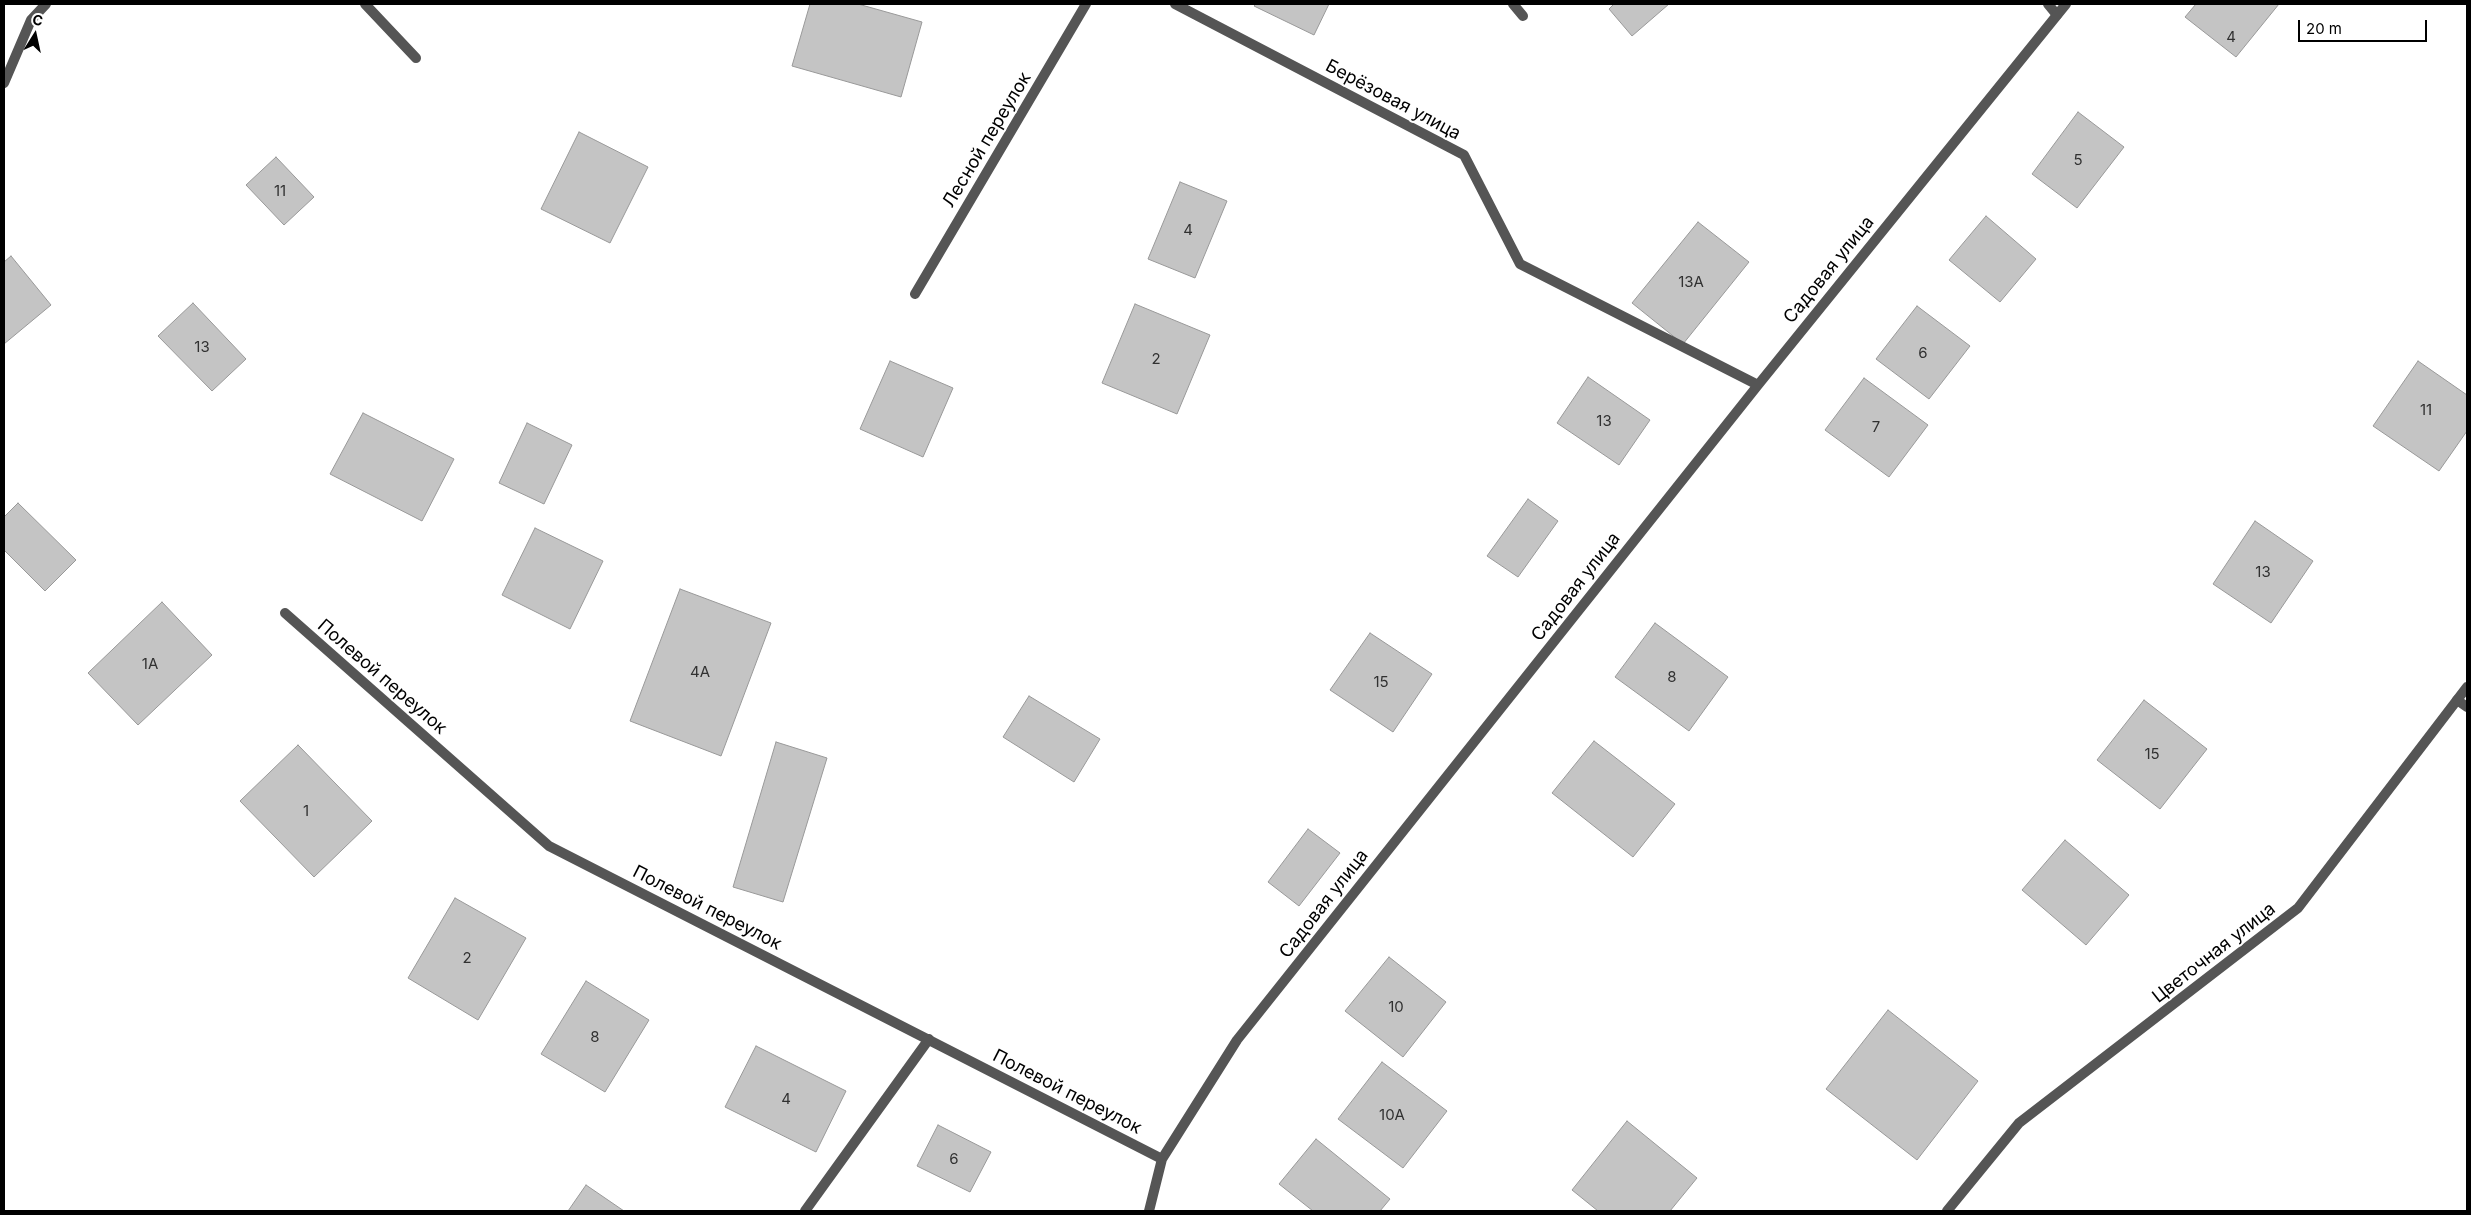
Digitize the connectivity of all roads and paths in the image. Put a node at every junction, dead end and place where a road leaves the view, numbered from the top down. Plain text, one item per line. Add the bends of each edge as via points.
1 (46, 4) edge
2 (365, 4) edge
3 (1086, 4) edge
4 (1175, 4) edge
5 (1513, 4) edge
6 (2048, 4) edge
7 (2066, 4) edge
8 (2057, 15) junction
9 (1523, 16) dead end
10 (416, 58) dead end
11 (4, 83) edge
12 (915, 294) dead end
13 (1758, 385) junction
14 (285, 613) dead end
15 (2467, 688) edge
16 (2457, 700) junction
17 (2467, 707) edge
18 (929, 1040) junction
19 (1162, 1159) junction
20 (805, 1211) edge
21 (1149, 1211) edge
22 (1947, 1211) edge

1 - 11 street via 31,20
2 - 10 street
3 - 12 street, Лесной переулок
4 - 13 street, Берёзовая улица via 1464,155 1520,264
5 - 9 street
6 - 8 street
7 - 8 street, Садовая улица
8 - 13 street, Садовая улица
13 - 19 street, Садовая улица via 1237,1040
14 - 18 street, Полевой переулок via 549,846
15 - 16 street, Цветочная улица
16 - 17 street
16 - 22 street, Цветочная улица via 2298,908 2019,1123
18 - 19 street, Полевой переулок
18 - 20 street
19 - 21 street, Садовая улица

